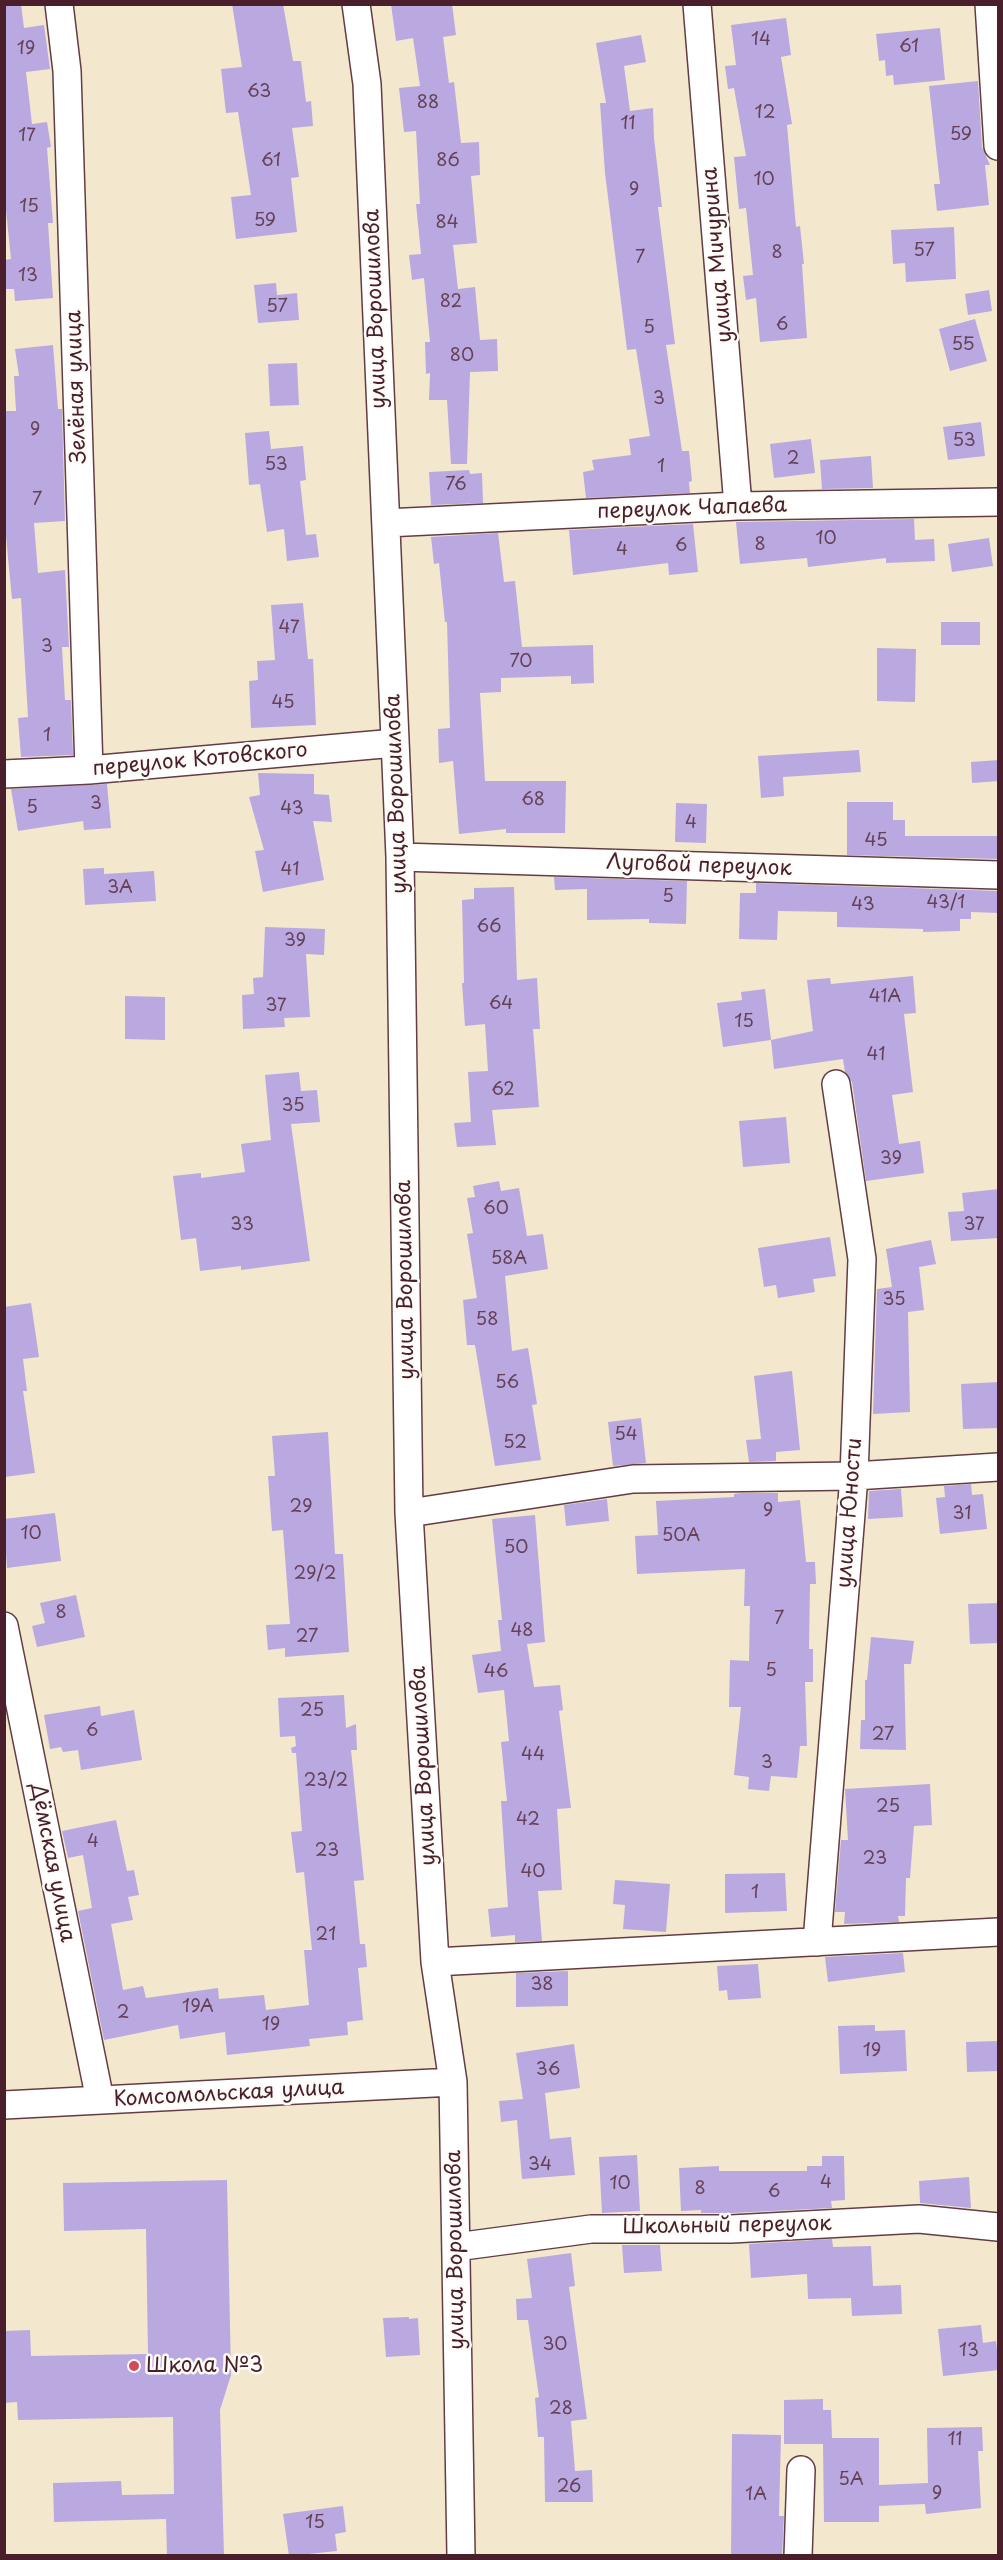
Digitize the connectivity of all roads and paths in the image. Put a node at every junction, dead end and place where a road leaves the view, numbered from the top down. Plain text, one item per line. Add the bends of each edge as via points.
1 (59, 4) edge
2 (356, 4) edge
3 (697, 4) edge
4 (989, 4) edge
5 (999, 146) edge
6 (999, 502) edge
7 (738, 506) junction
8 (386, 523) junction
9 (395, 743) junction
10 (90, 770) junction
11 (4, 774) edge
12 (400, 857) junction
13 (999, 875) edge
14 (836, 1084) dead end
15 (999, 1467) edge
16 (854, 1476) junction
17 (409, 1513) junction
18 (4, 1626) edge
19 (999, 1932) edge
20 (817, 1942) junction
21 (435, 1962) junction
22 (453, 2082) junction
23 (100, 2100) junction
24 (4, 2105) edge
25 (999, 2227) edge
26 (456, 2247) junction
27 (801, 2470) dead end
28 (460, 2556) edge
29 (798, 2556) edge

1 - 10 street, Зелёная улица via 67,71
2 - 8 street, улица Ворошилова via 367,84
3 - 7 street, улица Мичурина
4 - 5 street
6 - 7 street, переулок Чапаева
7 - 8 street, переулок Чапаева
8 - 9 street, улица Ворошилова
9 - 10 street, переулок Котовского
9 - 12 street, улица Ворошилова
10 - 11 street, переулок Котовского
12 - 13 street, Луговой переулок
12 - 17 street, улица Ворошилова
14 - 16 street, улица Юности via 862,1259
15 - 16 street
16 - 17 street via 633,1479
16 - 20 street, улица Юности
17 - 21 street, улица Ворошилова
18 - 23 street, Дёмская улица
19 - 20 street
20 - 21 street
21 - 22 street, улица Ворошилова
22 - 23 street, Комсомольская улица
22 - 26 street, улица Ворошилова
23 - 24 street, Комсомольская улица
25 - 26 street, Школьный переулок via 919,2219 731,2229 591,2229
26 - 28 street, улица Ворошилова
27 - 29 street

